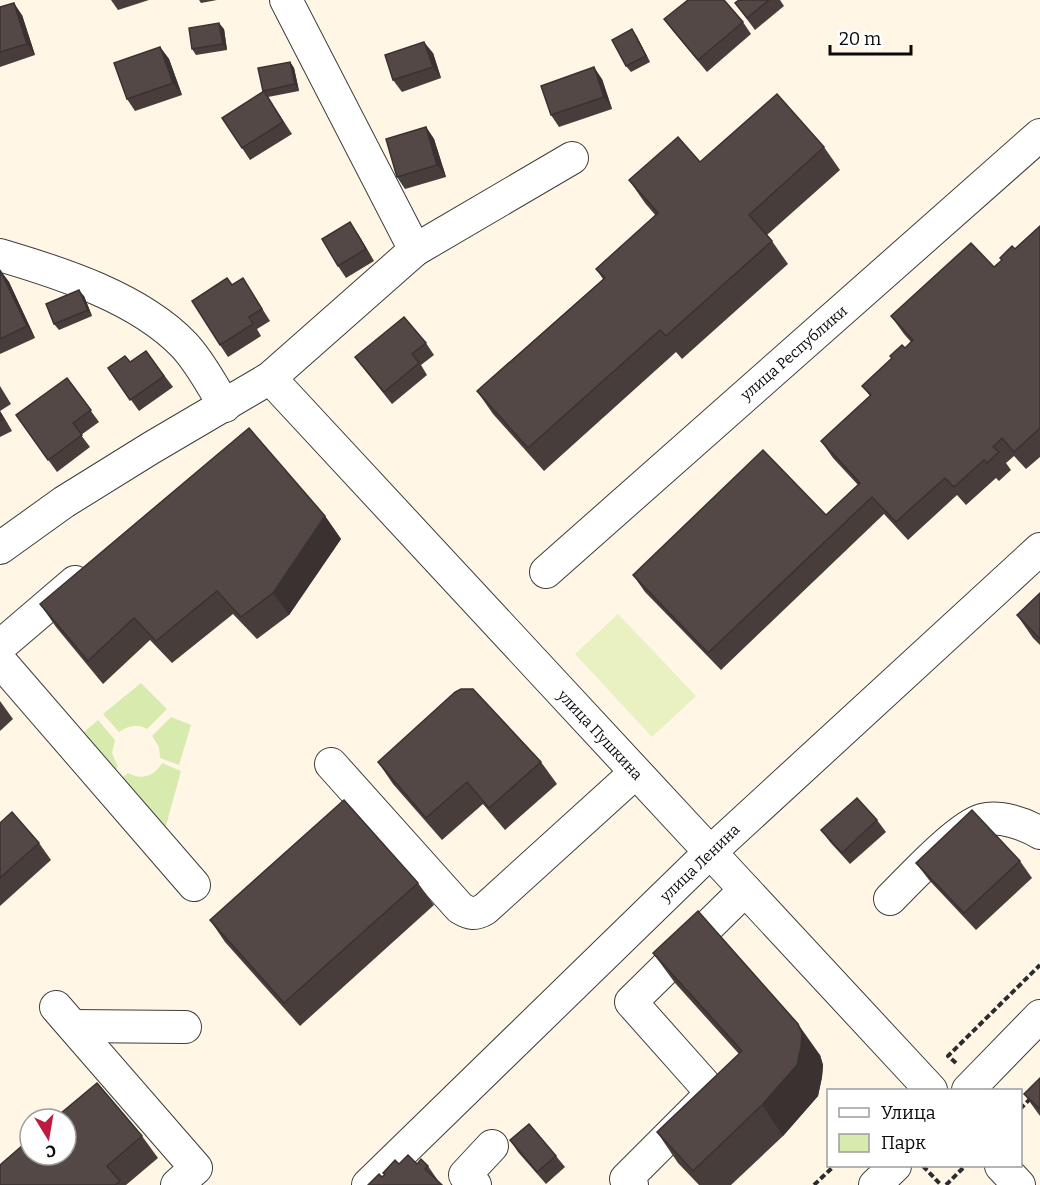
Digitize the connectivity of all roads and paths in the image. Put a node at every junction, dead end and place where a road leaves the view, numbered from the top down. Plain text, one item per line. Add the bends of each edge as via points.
1 (286, 0) edge
2 (1040, 135) edge
3 (572, 158) dead end
4 (415, 250) junction
5 (0, 255) edge
6 (270, 378) junction
7 (225, 406) junction
8 (0, 548) edge
9 (1040, 549) edge
10 (96, 563) edge
11 (546, 572) dead end
12 (0, 646) edge
13 (0, 661) edge
14 (331, 764) dead end
15 (636, 773) junction
16 (1040, 833) edge
17 (710, 853) junction
18 (194, 885) dead end
19 (745, 890) junction
20 (890, 898) dead end
21 (1040, 1016) edge
22 (185, 1027) dead end
23 (930, 1089) edge
24 (969, 1089) edge
25 (1034, 1095) edge
26 (1022, 1107) edge
27 (492, 1146) dead end
28 (833, 1167) edge
29 (894, 1167) edge
30 (923, 1167) edge
31 (964, 1167) edge
32 (1002, 1167) edge
33 (177, 1185) edge
34 (368, 1185) edge
35 (475, 1185) edge
36 (632, 1185) edge
37 (814, 1185) edge
38 (875, 1185) edge
39 (942, 1185) edge
40 (946, 1185) edge
41 (1019, 1185) edge

1 - 4 street
2 - 11 street, улица Республики
3 - 4 street
4 - 6 street
5 - 7 street via 101,290 136,309 183,345
6 - 7 street
6 - 15 street, улица Пушкина
7 - 8 street via 64,502
9 - 17 street, улица Ленина
10 - 12 street
13 - 18 street
14 - 15 street via 460,908 477,914
15 - 17 street, улица Пушкина
16 - 20 street via 999,819 981,820 957,834
17 - 19 street, улица Пушкина
17 - 34 street, улица Ленина
19 - 23 street, улица Пушкина
19 - 36 street via 632,1002 712,1093 626,1179
21 - 24 street
22 - 33 street via 65,1016 196,1168
25 - 26 path
27 - 35 street via 465,1174
28 - 37 path
29 - 38 street
30 - 39 path
31 - 40 path
32 - 41 street

